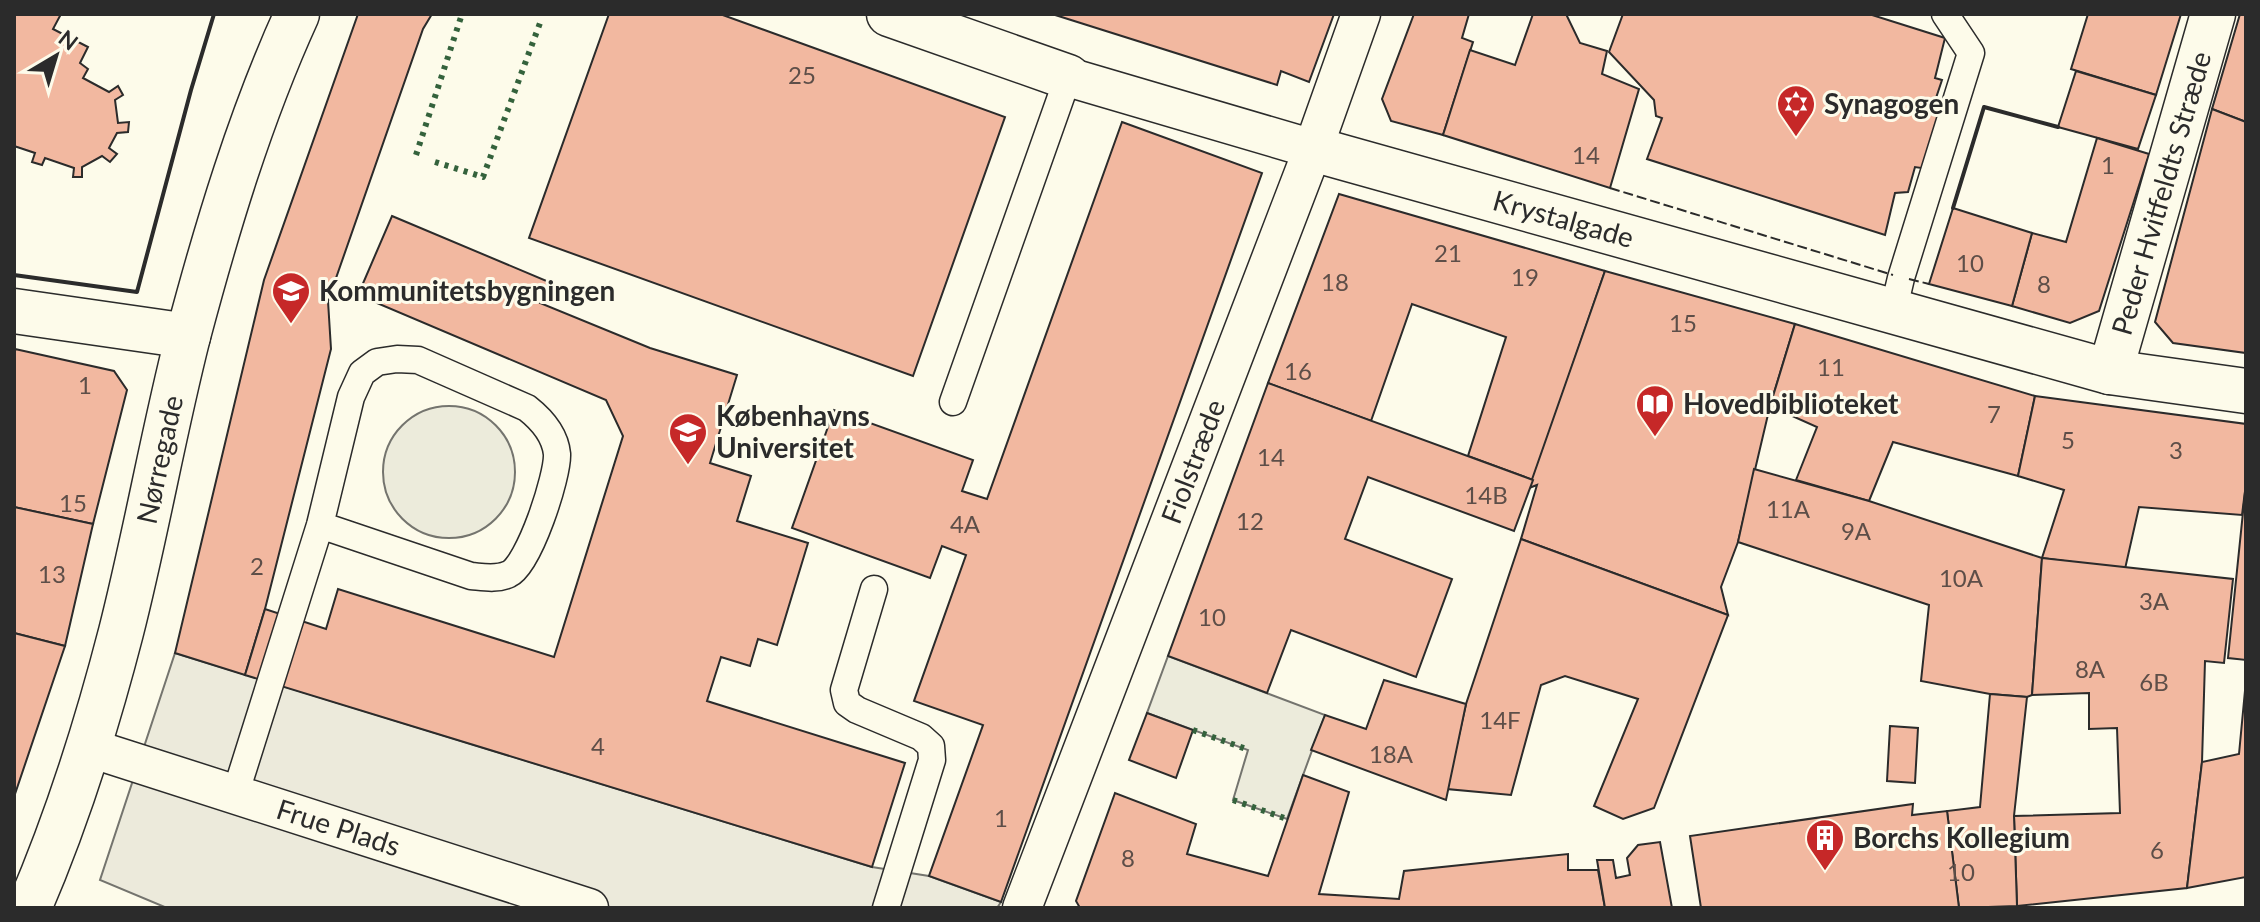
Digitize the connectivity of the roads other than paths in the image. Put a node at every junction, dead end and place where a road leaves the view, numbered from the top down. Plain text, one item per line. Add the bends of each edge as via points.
1 (297, 14) edge
2 (889, 14) edge
3 (1361, 14) edge
4 (1945, 14) edge
5 (2213, 14) edge
6 (1068, 77) junction
7 (1313, 149) junction
8 (14, 311) edge
9 (1893, 312) junction
10 (188, 336) junction
11 (2110, 372) junction
12 (2246, 391) edge
13 (953, 402) dead end
14 (320, 525) junction
15 (874, 589) dead end
16 (87, 747) junction
17 (235, 795) junction
18 (25, 905) edge
19 (589, 908) edge
20 (886, 908) edge
21 (1022, 908) edge

1 - 10 street, Nørregade via 255,120
2 - 6 street, Krystalgade
3 - 7 street, Fiolstræde
4 - 9 lane via 1971,53
5 - 11 street, Peder Hvitfeldts Stræde
6 - 7 street, Krystalgade
6 - 13 lane
7 - 9 street, Krystalgade
7 - 21 street, Fiolstræde
8 - 10 street
9 - 11 street, Krystalgade
10 - 16 street, Nørregade via 121,632
11 - 12 street, Krystalgade
14 - 14 lane via 351,397 362,373 377,362 418,360 527,408 541,419 557,452 529,550 508,574 471,576
14 - 17 lane
15 - 20 lane via 844,690 847,703 921,737 931,746 932,760
16 - 17 street, Frue Plads
16 - 18 street, Nørregade
17 - 19 street, Frue Plads

